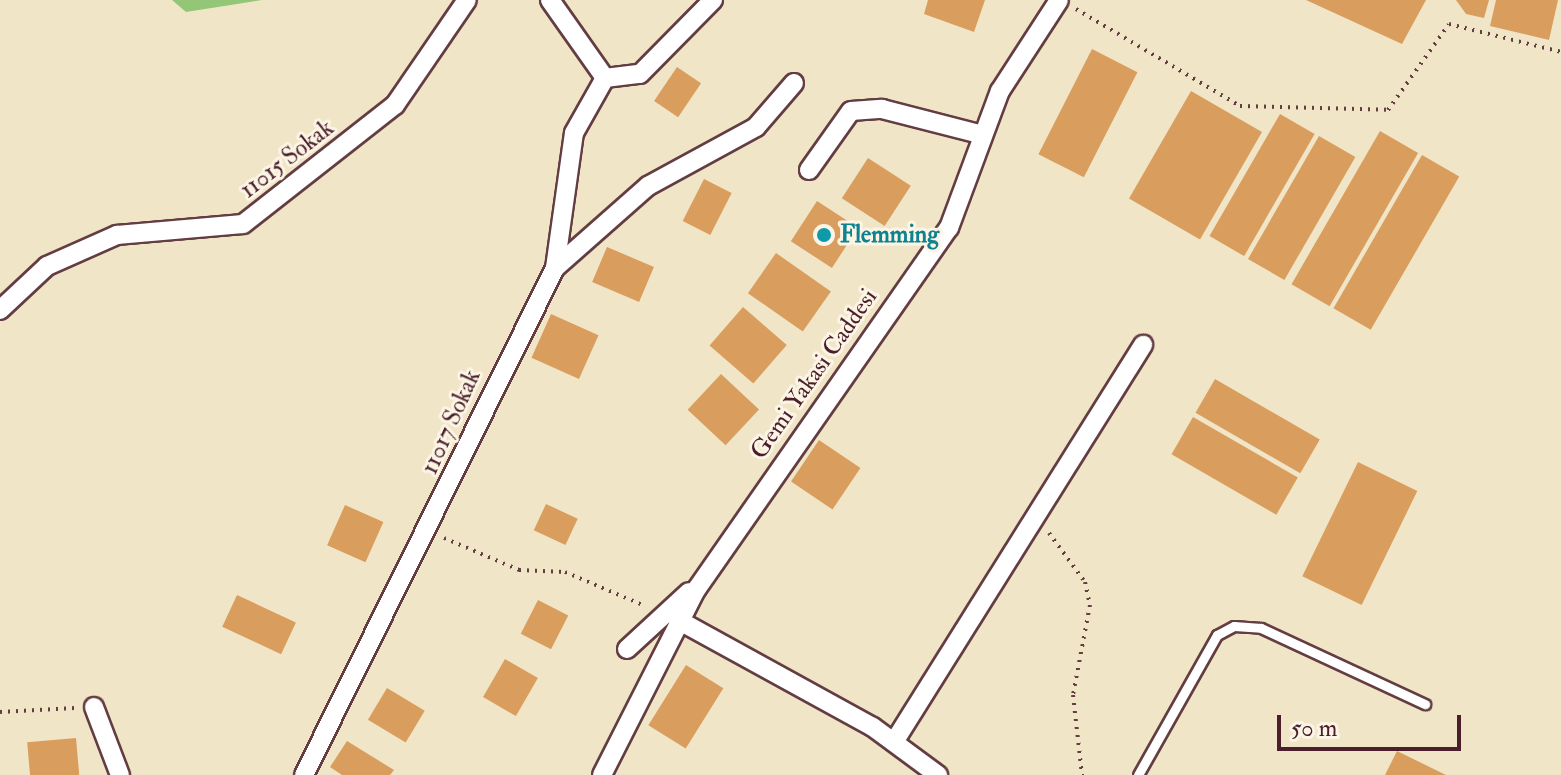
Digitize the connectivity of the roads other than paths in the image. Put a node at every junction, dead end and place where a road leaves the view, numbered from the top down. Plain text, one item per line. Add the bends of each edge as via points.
1 (467, 0) edge
2 (550, 0) edge
3 (713, 0) edge
4 (1060, 0) edge
5 (605, 78) junction
6 (794, 83) dead end
7 (983, 135) junction
8 (809, 170) dead end
9 (555, 268) junction
10 (0, 310) edge
11 (1143, 345) dead end
12 (671, 617) junction
13 (627, 649) dead end
14 (1425, 704) dead end
15 (94, 707) road end
16 (894, 742) junction
17 (120, 775) edge
18 (304, 775) edge
19 (602, 775) edge
20 (938, 775) edge
21 (1138, 775) edge

1 - 10 street, 11015 Sokak via 395,105 243,224 117,235 47,266
2 - 5 street
3 - 5 street via 640,74
4 - 7 street, Gemi Yakasi Caddesi via 1000,91
5 - 9 street, 11017 Sokak via 574,133
6 - 9 street via 756,127 648,186
7 - 8 street via 882,109 851,111
7 - 12 street, Gemi Yakasi Caddesi via 949,228 696,590
9 - 18 street, 11017 Sokak via 480,408 430,533
11 - 16 street
12 - 13 street
12 - 16 street
12 - 19 street, Gemi Yakasi Caddesi
14 - 21 lane via 1261,628 1234,626 1217,635
15 - 17 street
16 - 20 street

